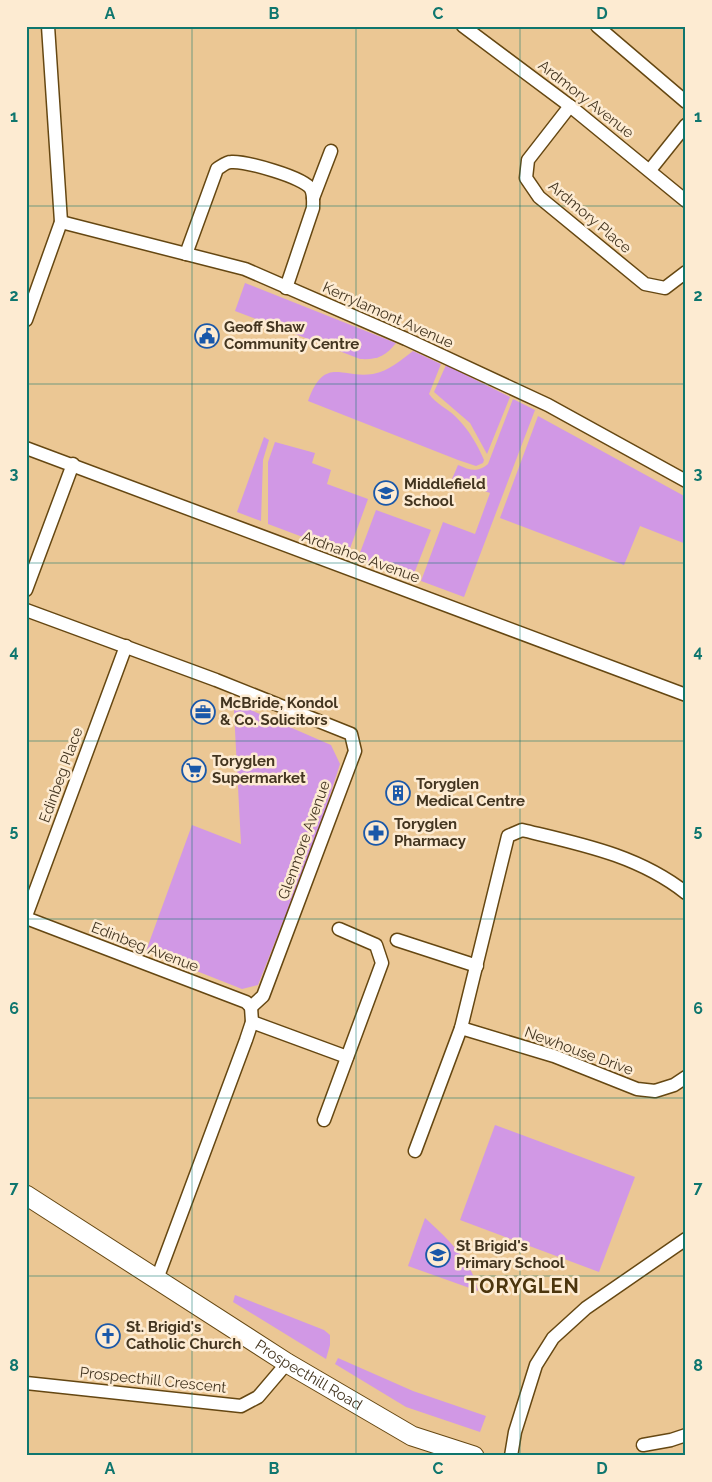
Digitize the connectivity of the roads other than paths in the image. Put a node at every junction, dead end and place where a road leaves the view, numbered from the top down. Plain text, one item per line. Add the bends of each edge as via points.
1 (48, 26) edge
2 (462, 26) edge
3 (597, 26) edge
4 (686, 102) edge
5 (570, 106) junction
6 (686, 125) edge
7 (331, 151) dead end
8 (650, 170) junction
9 (313, 198) junction
10 (686, 201) edge
11 (61, 222) junction
12 (186, 254) junction
13 (686, 272) edge
14 (286, 288) junction
15 (26, 320) edge
16 (26, 448) edge
17 (74, 464) junction
18 (686, 481) edge
19 (26, 590) edge
20 (26, 610) edge
21 (126, 646) junction
22 (686, 695) edge
23 (686, 893) edge
24 (26, 917) edge
25 (339, 929) dead end
26 (397, 940) dead end
27 (477, 966) junction
28 (251, 1007) junction
29 (252, 1022) junction
30 (461, 1028) junction
31 (346, 1057) junction
32 (686, 1077) edge
33 (324, 1120) dead end
34 (415, 1151) dead end
35 (26, 1195) edge
36 (686, 1239) edge
37 (157, 1279) junction
38 (287, 1363) junction
39 (26, 1383) edge
40 (686, 1435) edge
41 (643, 1445) dead end
42 (474, 1456) edge
43 (511, 1456) edge

1 - 11 street
2 - 5 street, Ardmory Avenue
3 - 4 street
5 - 8 street, Ardmory Avenue
5 - 13 street, Ardmory Place via 528,160 526,178 539,197 644,284 665,288
6 - 8 street
7 - 9 street
8 - 10 street, Ardmory Avenue
9 - 12 street via 310,188 302,181 244,162 228,162 214,175
9 - 14 street via 313,208
11 - 12 street, Kerrylamont Avenue
11 - 15 street
12 - 14 street, Kerrylamont Avenue via 245,269
14 - 18 street, Kerrylamont Avenue via 548,405
16 - 17 street, Ardnahoe Avenue
17 - 19 street
17 - 22 street, Ardnahoe Avenue
20 - 21 street, Glenmore Avenue
21 - 24 street, Edinbeg Place
21 - 28 street, Glenmore Avenue via 351,734 354,752 351,761 263,996
23 - 27 street via 666,876 622,856 522,830 508,836
24 - 28 street, Edinbeg Avenue via 246,1002
25 - 31 street via 376,945 382,963
26 - 27 street
27 - 30 street
28 - 29 street
29 - 31 street
29 - 37 street
30 - 32 street, Newhouse Drive via 554,1056 637,1089 656,1091
30 - 34 street
31 - 33 street
35 - 37 main road, Prospecthill Road
36 - 43 street via 586,1308 553,1338 536,1365 515,1432
37 - 38 main road, Prospecthill Road
38 - 39 street, Prospecthill Crescent via 258,1397 240,1406
38 - 42 main road, Prospecthill Road via 412,1436
40 - 41 street

